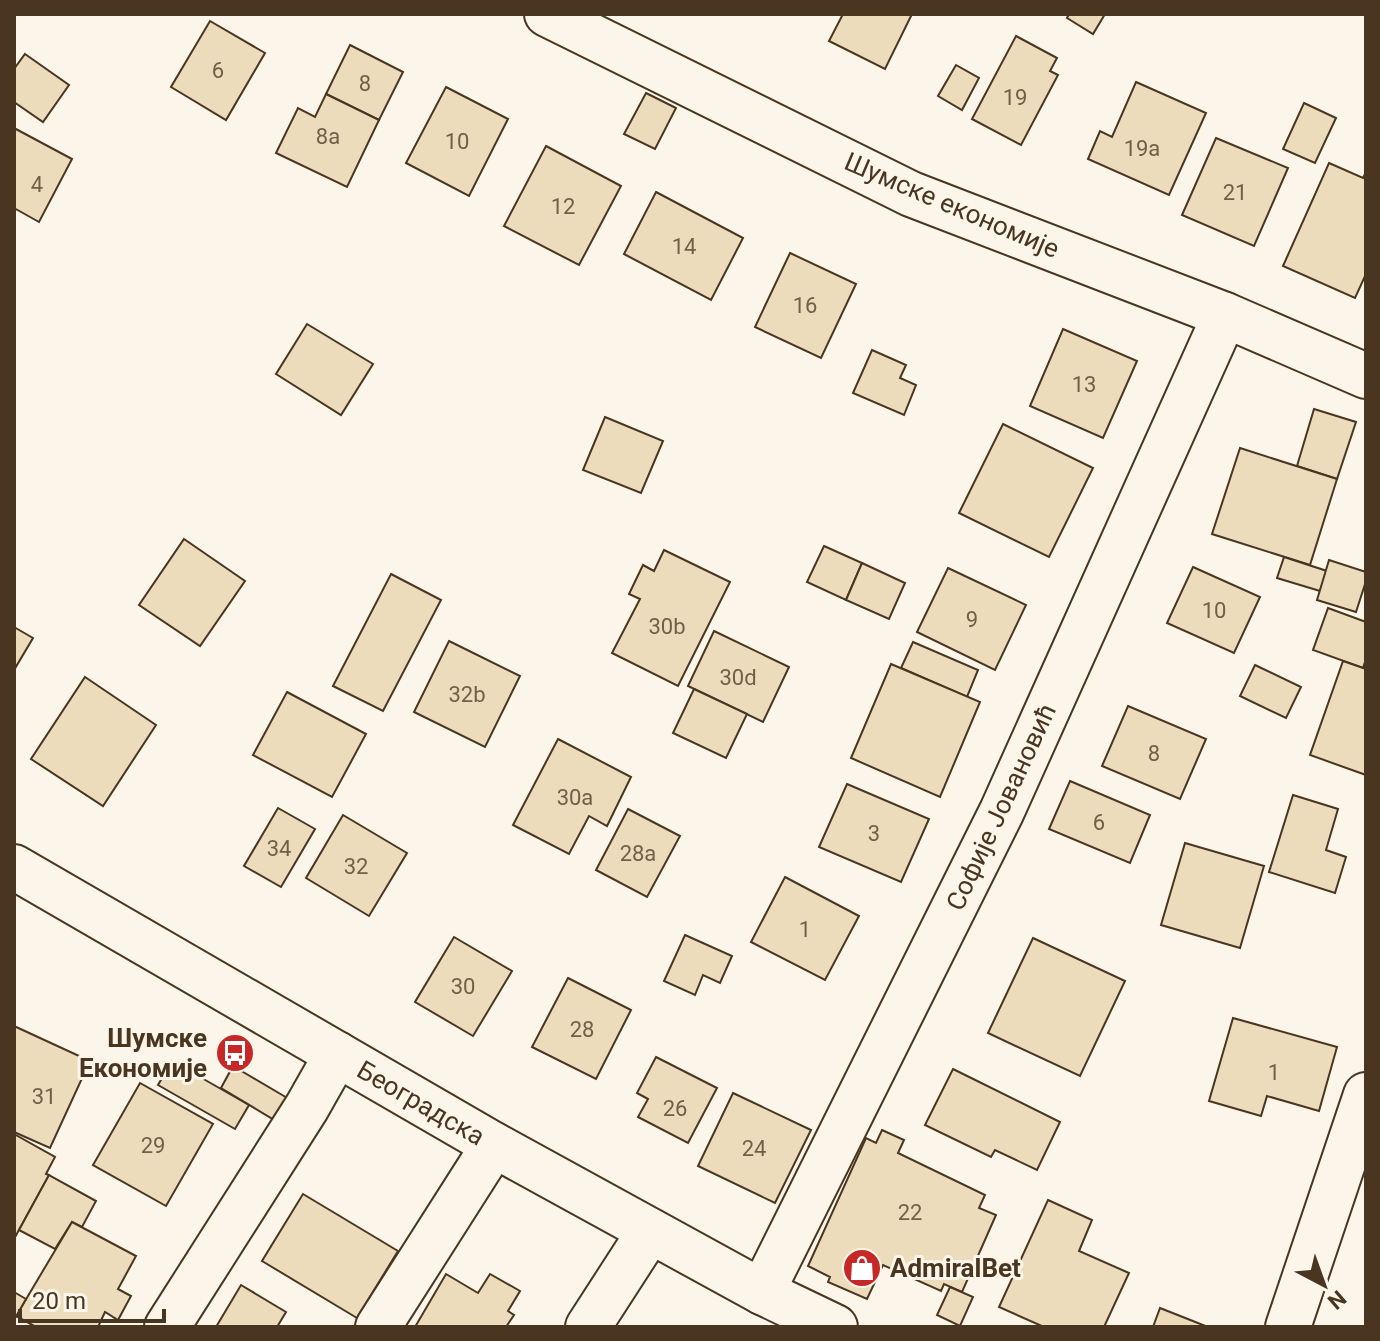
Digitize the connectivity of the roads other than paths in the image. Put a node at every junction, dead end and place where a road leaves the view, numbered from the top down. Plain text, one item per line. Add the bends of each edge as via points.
1 (547, 14) edge
2 (1225, 315) junction
3 (1366, 376) edge
4 (14, 867) edge
5 (337, 1054) junction
6 (1366, 1095) edge
7 (494, 1145) junction
8 (650, 1231) junction
9 (762, 1292) junction
10 (167, 1327) edge
11 (378, 1327) edge
12 (588, 1327) edge
13 (835, 1327) edge
14 (1288, 1327) edge

1 - 2 street, Шумске економије via 911,194
2 - 3 street, Шумске економије
2 - 9 street, Софије Јовановић via 1002,811
4 - 5 street, Београдска
5 - 7 street, Београдска
5 - 10 street
6 - 14 street
7 - 8 street, Београдска
7 - 11 street
8 - 9 street, Београдска
8 - 12 street
9 - 13 street, Београдска

